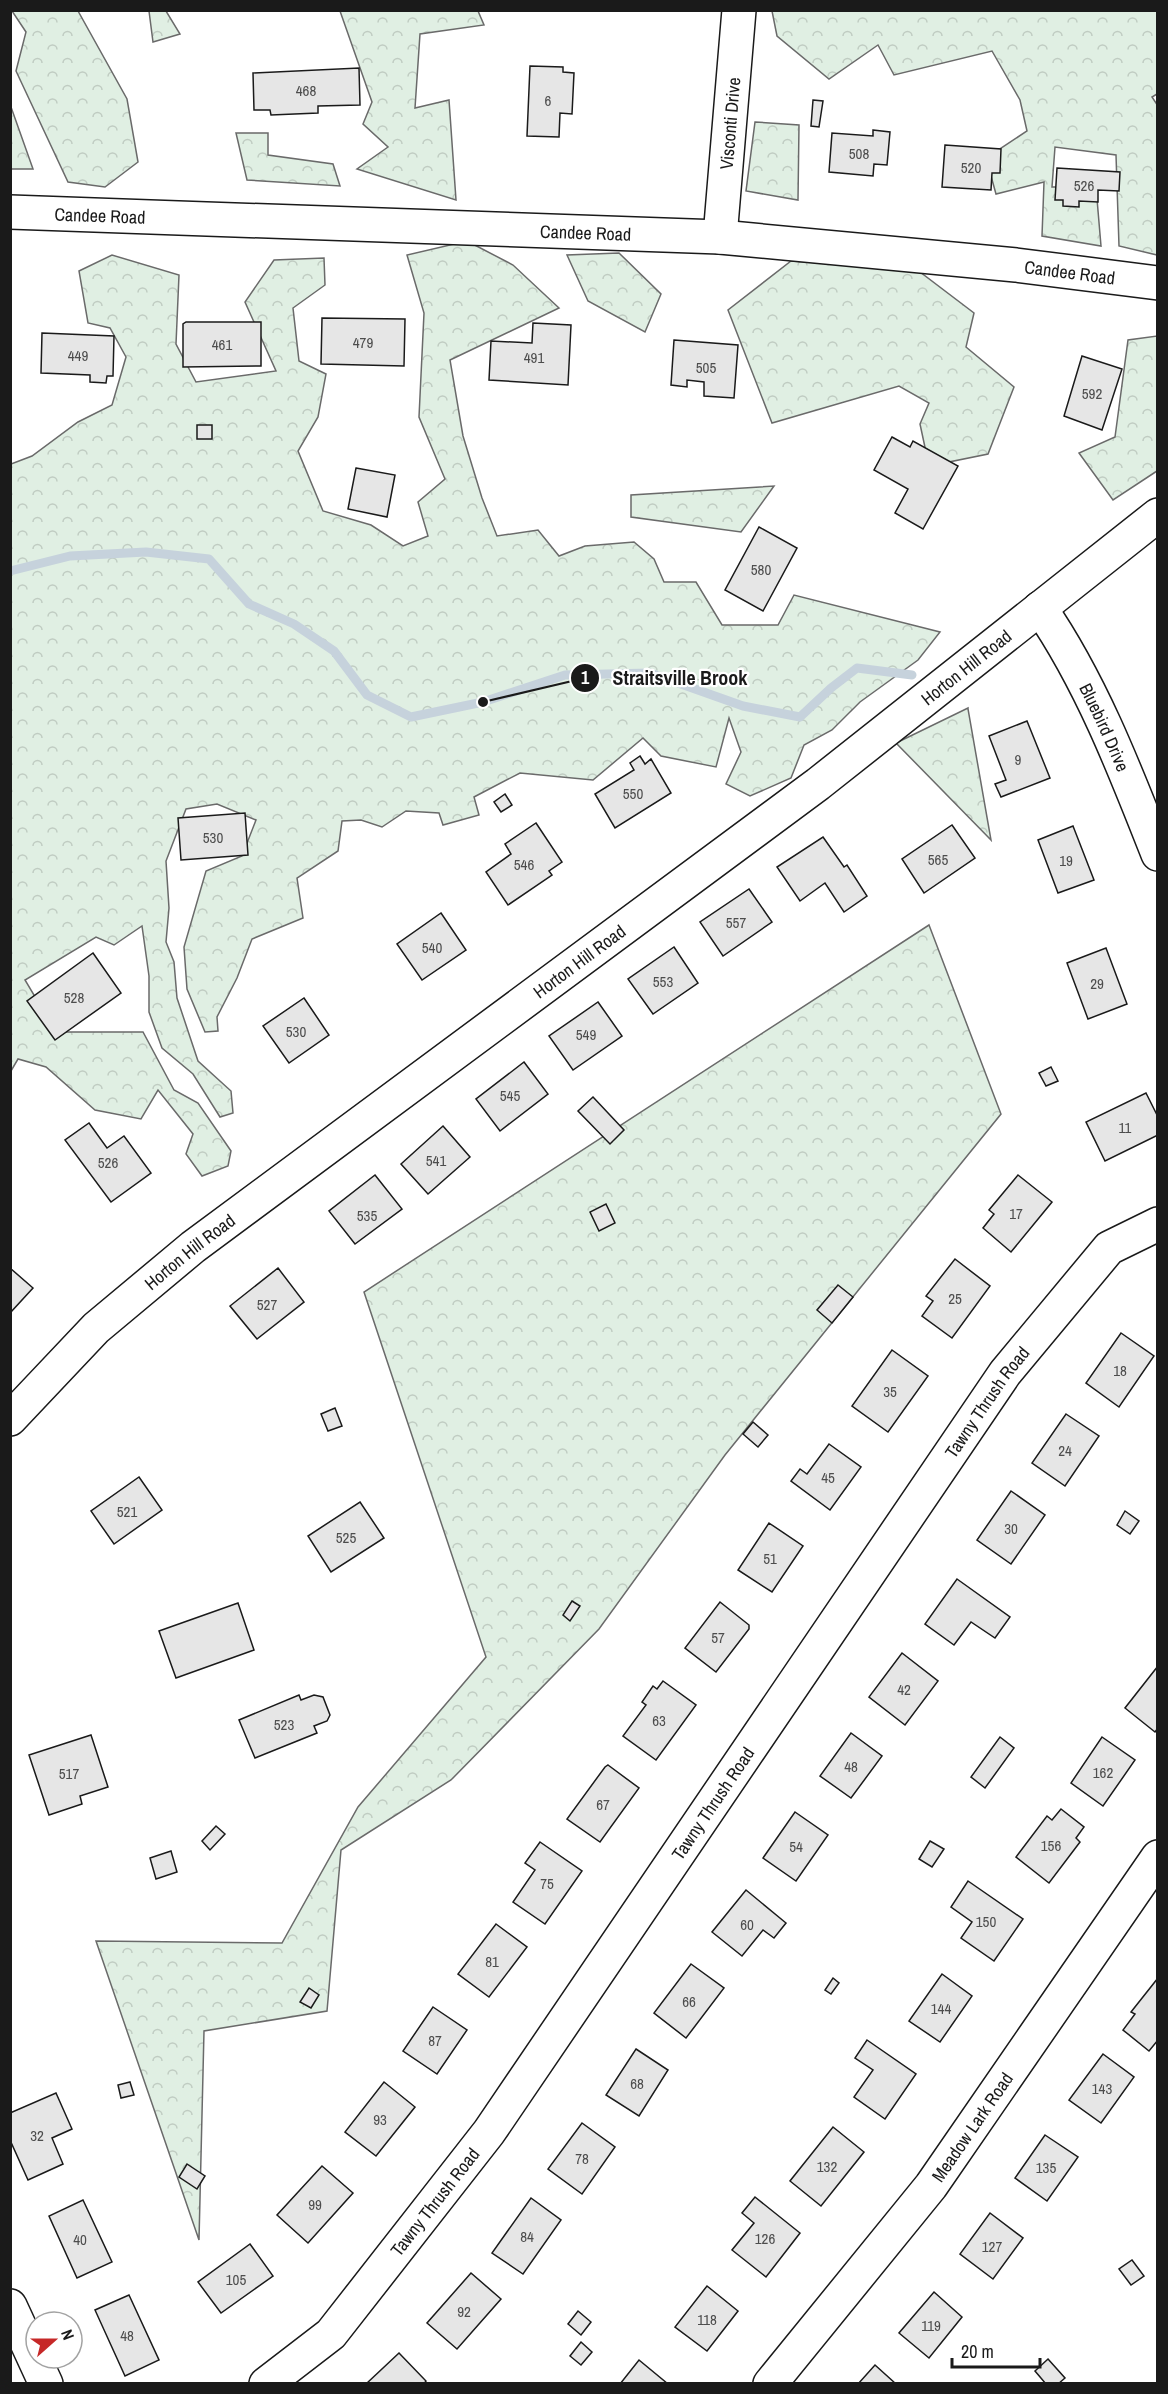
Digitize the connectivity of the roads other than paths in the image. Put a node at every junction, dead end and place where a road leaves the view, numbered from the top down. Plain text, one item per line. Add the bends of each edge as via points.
1 (739, 10) edge
2 (10, 212) edge
3 (720, 237) junction
4 (1158, 283) edge
5 (1158, 515) edge
6 (1040, 608) junction
7 (1158, 854) edge
8 (1158, 1224) edge
9 (10, 1419) edge
10 (1158, 1857) edge
11 (10, 2306) edge
12 (46, 2384) edge
13 (266, 2384) edge
14 (770, 2384) edge

1 - 3 street, Visconti Drive
2 - 3 street, Candee Road
3 - 4 street, Candee Road via 1016,265
5 - 6 street, Horton Hill Road
6 - 7 street, Bluebird Drive via 1081,676
6 - 9 street, Horton Hill Road via 818,784 185,1253 96,1328
8 - 13 street, Tawny Thrush Road via 1109,1248 1005,1373 489,2132 331,2334
10 - 14 street, Meadow Lark Road via 931,2186
11 - 12 street

